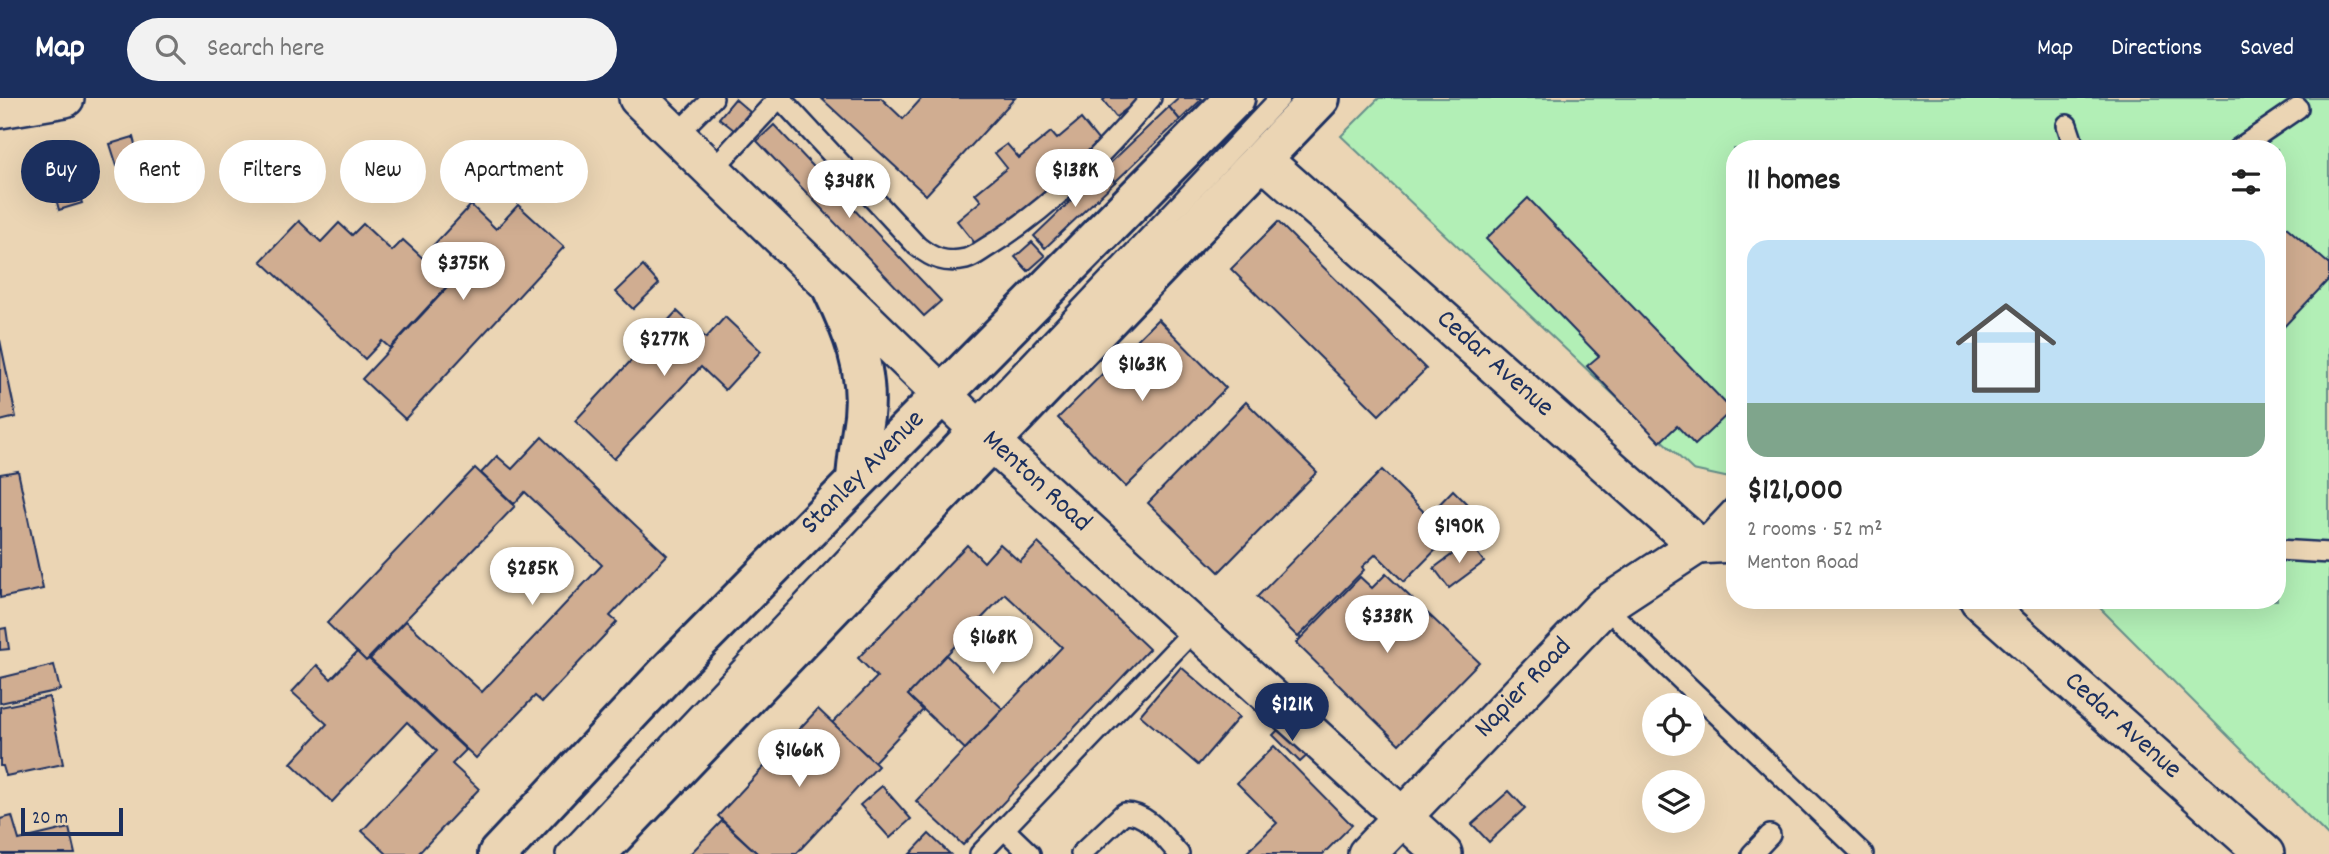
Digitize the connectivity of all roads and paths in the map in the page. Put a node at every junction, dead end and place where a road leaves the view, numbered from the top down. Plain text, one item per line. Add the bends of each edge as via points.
1 (65, 98) edge
2 (638, 98) edge
3 (713, 98) edge
4 (779, 98) edge
5 (1151, 98) edge
6 (1236, 98) edge
7 (1280, 98) edge
8 (1320, 98) edge
9 (0, 108) edge
10 (2298, 108) dead end
11 (2067, 125) dead end
12 (676, 135) junction
13 (2073, 140) edge
14 (2251, 140) edge
15 (1262, 159) junction
16 (712, 170) junction
17 (833, 290) junction
18 (941, 395) junction
19 (980, 432) junction
20 (856, 481) junction
21 (1726, 515) edge
22 (1726, 543) edge
23 (1697, 545) junction
24 (2286, 551) edge
25 (2329, 553) edge
26 (1604, 606) junction
27 (1989, 609) edge
28 (1196, 628) junction
29 (1404, 817) junction
30 (1004, 829) junction
31 (1770, 835) dead end
32 (498, 854) edge
33 (566, 854) edge
34 (596, 854) edge
35 (980, 854) edge
36 (1030, 854) edge
37 (1081, 854) edge
38 (1179, 854) edge
39 (1367, 854) edge
40 (1443, 854) edge
41 (1752, 854) edge
42 (1863, 854) edge
43 (2265, 854) edge

1 - 9 street
2 - 12 street, Menton Road
3 - 12 lane
4 - 5 lane via 916,246 933,258 949,261 968,258 1014,230 1109,147
4 - 16 lane
6 - 18 main road, Stanley Avenue
7 - 19 lane
8 - 15 main road
10 - 14 lane
11 - 13 lane
12 - 16 street, Menton Road
15 - 19 main road
15 - 23 street, Cedar Avenue
16 - 17 street, Menton Road
17 - 18 street, Menton Road
17 - 20 main road via 852,329 863,370 864,413
18 - 19 street, Menton Road
18 - 20 main road, Stanley Avenue
19 - 28 street, Menton Road
19 - 33 lane
19 - 34 main road
20 - 32 main road, Stanley Avenue
21 - 23 lane
22 - 23 street
23 - 26 street, Napier Road
24 - 25 lane
26 - 29 street, Napier Road
26 - 42 lane
27 - 43 street, Cedar Avenue
28 - 29 street, Menton Road
28 - 30 lane
29 - 39 street, Napier Road
29 - 40 street, Menton Road
30 - 35 lane
30 - 36 lane
31 - 41 lane
37 - 38 lane via 1124,813 1144,817

